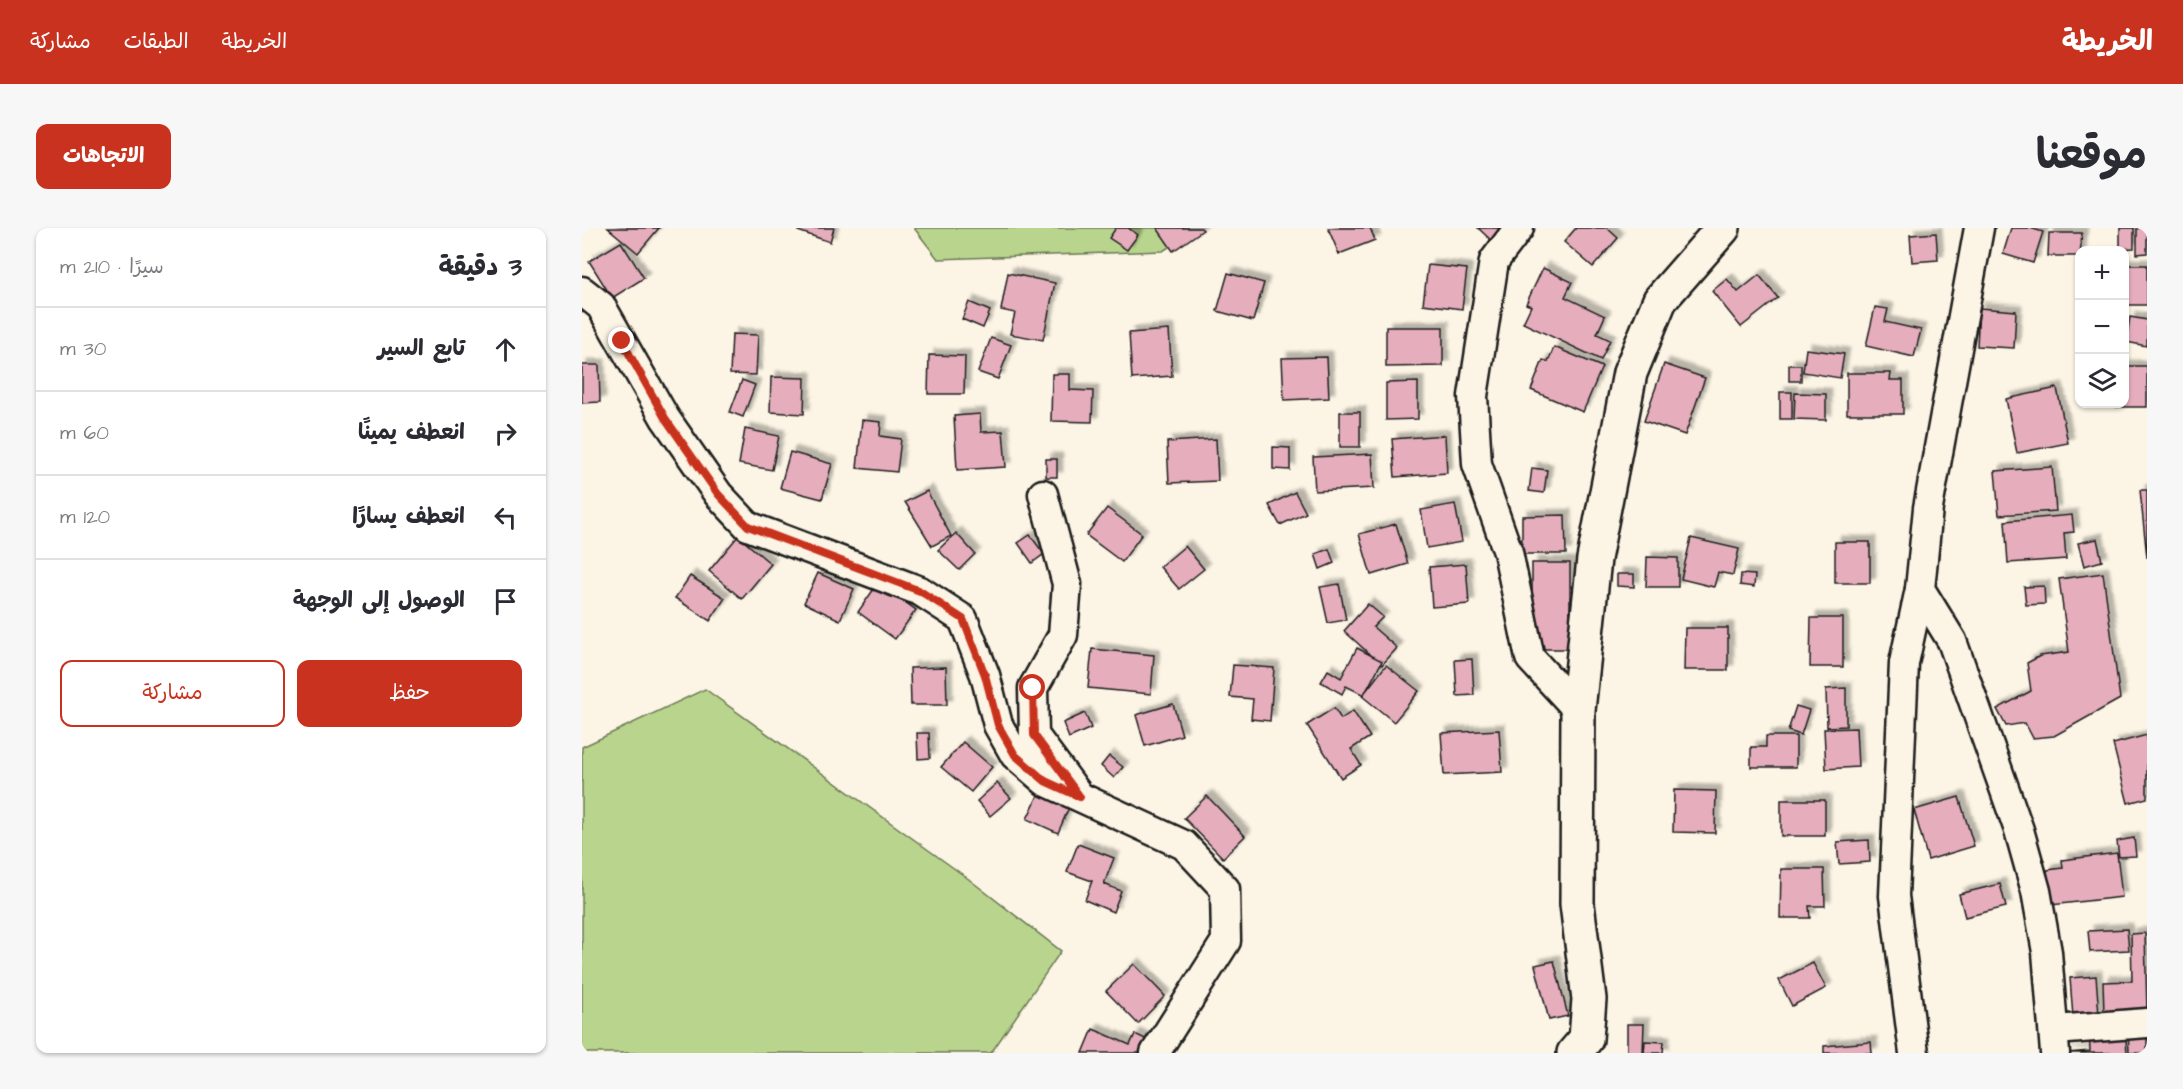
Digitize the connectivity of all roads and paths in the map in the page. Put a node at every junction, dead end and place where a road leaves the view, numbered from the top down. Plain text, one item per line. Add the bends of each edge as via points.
1 (1519, 228) edge
2 (1723, 228) edge
3 (1979, 228) edge
4 (582, 291) edge
5 (1043, 494) dead end
6 (1920, 589) junction
7 (1578, 710) junction
8 (1080, 797) junction
9 (2147, 1023) edge
10 (2055, 1042) edge
11 (1155, 1053) edge
12 (1574, 1053) edge
13 (1914, 1053) edge

1 - 7 street via 1494,261 1473,396 1477,464 1508,552 1530,658
2 - 7 main road via 1660,300 1630,373 1594,559
3 - 6 street via 1928,508
4 - 8 street via 601,306 665,418 718,494 748,526 920,591 963,619 985,675 998,725 1015,755 1045,781
5 - 8 street via 1067,584 1063,635 1033,688 1034,735
6 - 10 street via 1952,641 2019,830 2047,952
6 - 13 street via 1904,663 1894,896
7 - 12 main road via 1577,904 1589,999 1587,1039
8 - 11 street via 1184,845 1225,889 1226,941
9 - 10 street

